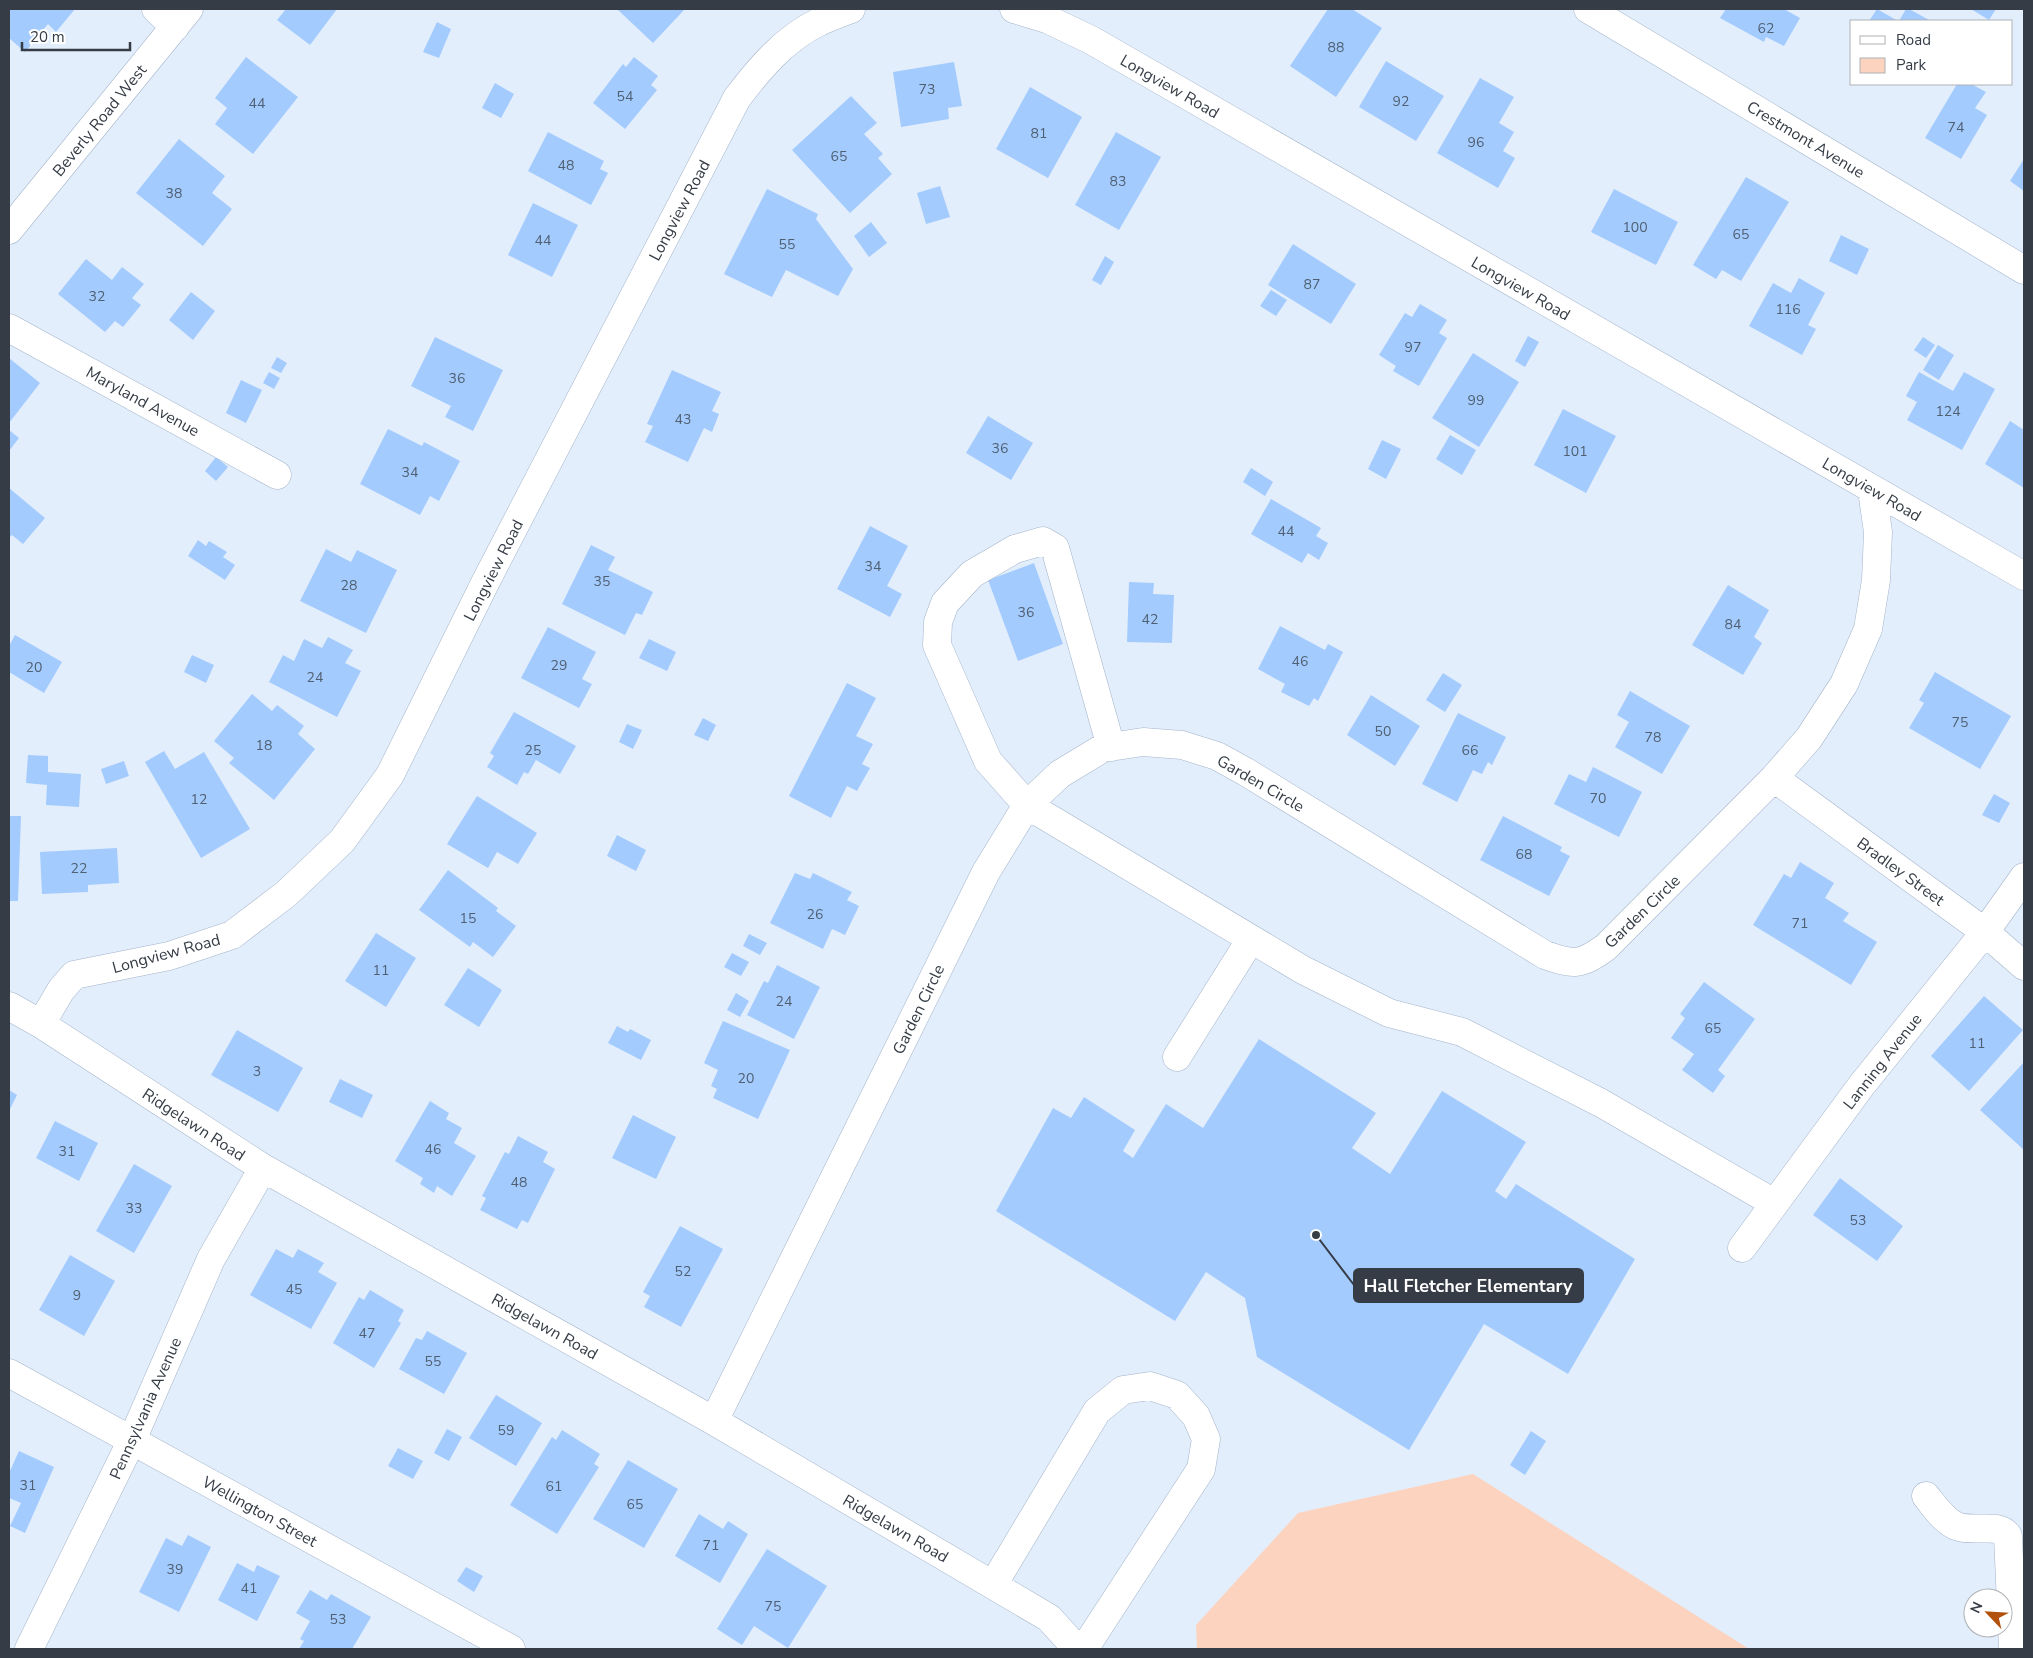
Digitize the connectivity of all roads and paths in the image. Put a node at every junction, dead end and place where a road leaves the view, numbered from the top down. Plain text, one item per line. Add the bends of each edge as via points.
1 (851, 9) edge
2 (1014, 9) edge
3 (1588, 9) edge
4 (173, 15) edge
5 (9, 230) edge
6 (2024, 270) edge
7 (9, 328) edge
8 (277, 474) dead end
9 (1872, 490) junction
10 (2024, 576) edge
11 (1111, 747) junction
12 (1774, 778) junction
13 (1027, 805) junction
14 (2024, 877) edge
15 (1985, 932) junction
16 (1251, 939) junction
17 (2024, 966) edge
18 (9, 1006) edge
19 (41, 1024) junction
20 (1177, 1057) dead end
21 (263, 1168) junction
22 (1774, 1203) junction
23 (1742, 1248) dead end
24 (9, 1373) edge
25 (714, 1421) junction
26 (132, 1440) junction
27 (1926, 1496) dead end
28 (993, 1585) junction
29 (29, 1649) edge
30 (511, 1649) edge
31 (1077, 1649) edge
32 (1084, 1649) edge
33 (2013, 1649) edge

1 - 19 street, Longview Road via 817,22 784,45 758,70 738,98 486,581 390,775 342,841 286,894 232,935 169,956 74,974
2 - 9 street, Longview Road via 1047,19 1091,40
3 - 6 street, Crestmont Avenue
4 - 5 street, Beverly Road West
7 - 8 street, Maryland Avenue
9 - 10 street, Longview Road
9 - 12 street, Garden Circle via 1877,542 1876,580 1868,629 1844,684 1809,738
11 - 12 street, Garden Circle via 1143,742 1172,744 1217,756 1545,955 1569,964 1589,960 1606,948
11 - 13 street, Garden Circle via 1103,748 1060,774
11 - 13 street via 1055,548 1043,541 1016,549 972,574 945,603 938,622 937,645 988,761
12 - 15 street, Bradley Street
13 - 16 street
13 - 25 street, Garden Circle via 986,872
14 - 15 street, Lanning Avenue
15 - 17 street, Bradley Street
15 - 22 street, Lanning Avenue via 1860,1086
16 - 20 street
16 - 22 street via 1303,970 1389,1012 1462,1032 1601,1103
18 - 19 street, Ridgelawn Road
19 - 21 street, Ridgelawn Road
21 - 25 street, Ridgelawn Road
21 - 26 street, Pennsylvania Avenue via 212,1258
22 - 23 street, Lanning Avenue
24 - 26 street, Wellington Street
25 - 28 street, Ridgelawn Road
26 - 29 street, Pennsylvania Avenue
26 - 30 street, Wellington Street
27 - 33 street via 1944,1519 1956,1526 1967,1530 2000,1529 2008,1536
28 - 31 street, Ridgelawn Road via 1049,1618
28 - 32 street via 1097,1411 1123,1390 1150,1386 1177,1395 1196,1416 1206,1439 1201,1469

